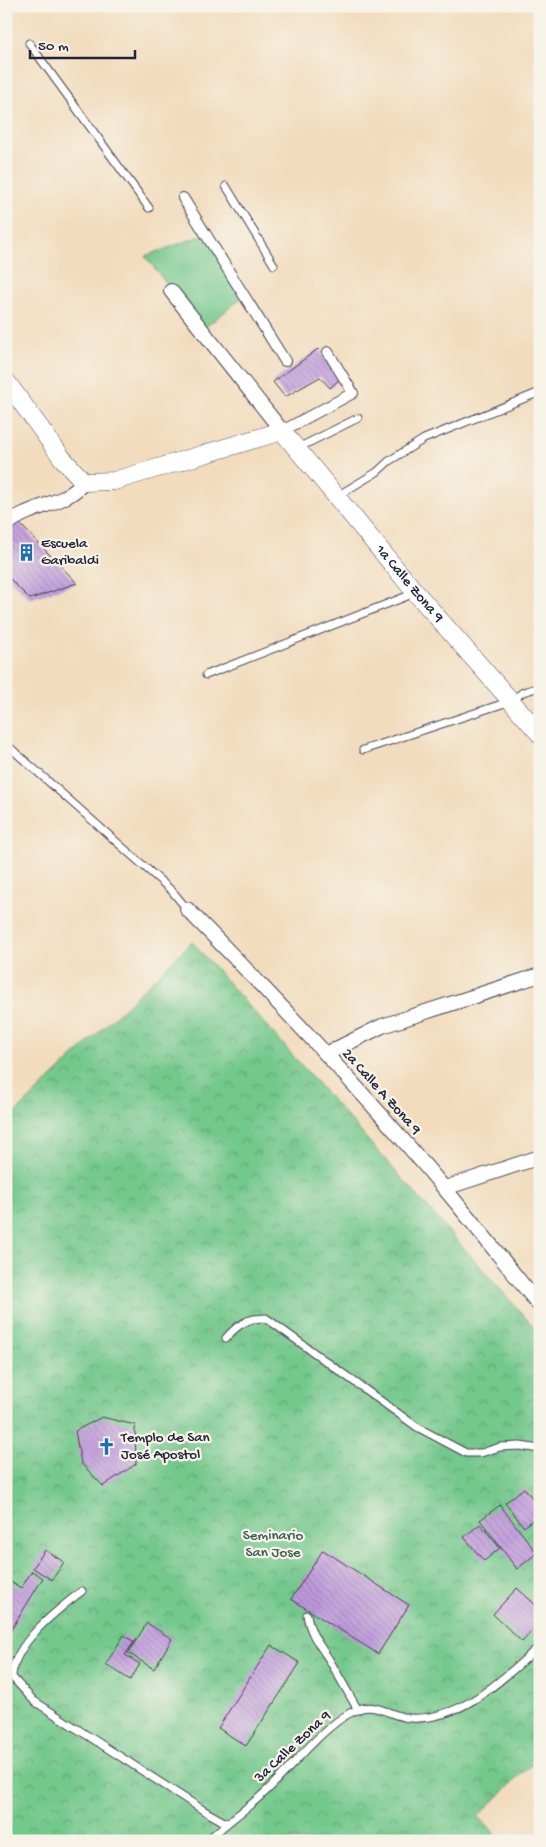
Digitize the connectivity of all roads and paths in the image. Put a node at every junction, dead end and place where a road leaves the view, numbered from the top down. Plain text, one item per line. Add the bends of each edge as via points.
1 (29, 43) dead end
2 (226, 186) dead end
3 (183, 198) dead end
4 (149, 208) dead end
5 (274, 265) dead end
6 (171, 291) dead end
7 (328, 352) dead end
8 (285, 361) dead end
9 (6, 381) edge
10 (540, 392) edge
11 (358, 418) dead end
12 (282, 431) junction
13 (296, 449) junction
14 (84, 482) junction
15 (336, 497) junction
16 (7, 523) edge
17 (416, 593) junction
18 (206, 675) dead end
19 (540, 687) edge
20 (511, 701) junction
21 (540, 734) edge
22 (6, 744) edge
23 (363, 750) dead end
24 (187, 909) joint
25 (540, 975) edge
26 (326, 1054) junction
27 (540, 1157) edge
28 (445, 1188) junction
29 (540, 1306) edge
30 (226, 1338) dead end
31 (540, 1449) edge
32 (82, 1591) dead end
33 (306, 1615) dead end
34 (540, 1646) edge
35 (358, 1710) junction
36 (226, 1823) junction
37 (207, 1841) edge

1 - 4 lane
2 - 5 lane
3 - 8 street
6 - 12 street
7 - 12 street via 353,393
9 - 14 street via 62,458
10 - 15 lane via 424,439
11 - 13 lane
12 - 13 street, 1a Calle Zona 9
12 - 14 street via 114,481
13 - 15 street, 1a Calle Zona 9
14 - 16 street via 73,494
15 - 17 street, 1a Calle Zona 9
17 - 18 lane
17 - 20 street, 1a Calle Zona 9
19 - 20 lane via 523,692
20 - 21 street, 1a Calle Zona 9
20 - 23 lane
22 - 24 lane via 172,891
24 - 26 street, 2a Calle A Zona 9
25 - 26 street via 382,1026
26 - 28 street, 2a Calle A Zona 9
27 - 28 street
28 - 29 street, 2a Calle A Zona 9
30 - 31 lane via 238,1324 266,1318 417,1427 466,1453 481,1453 500,1447
32 - 36 lane via 52,1614 20,1651 12,1665 12,1677 34,1701
33 - 35 lane via 315,1641
34 - 35 lane, 3a Calle Zona 9 via 482,1696 447,1713 409,1718 385,1709 370,1707
35 - 36 lane, 3a Calle Zona 9 via 331,1727 262,1795
36 - 37 lane, 3a Calle Zona 9

